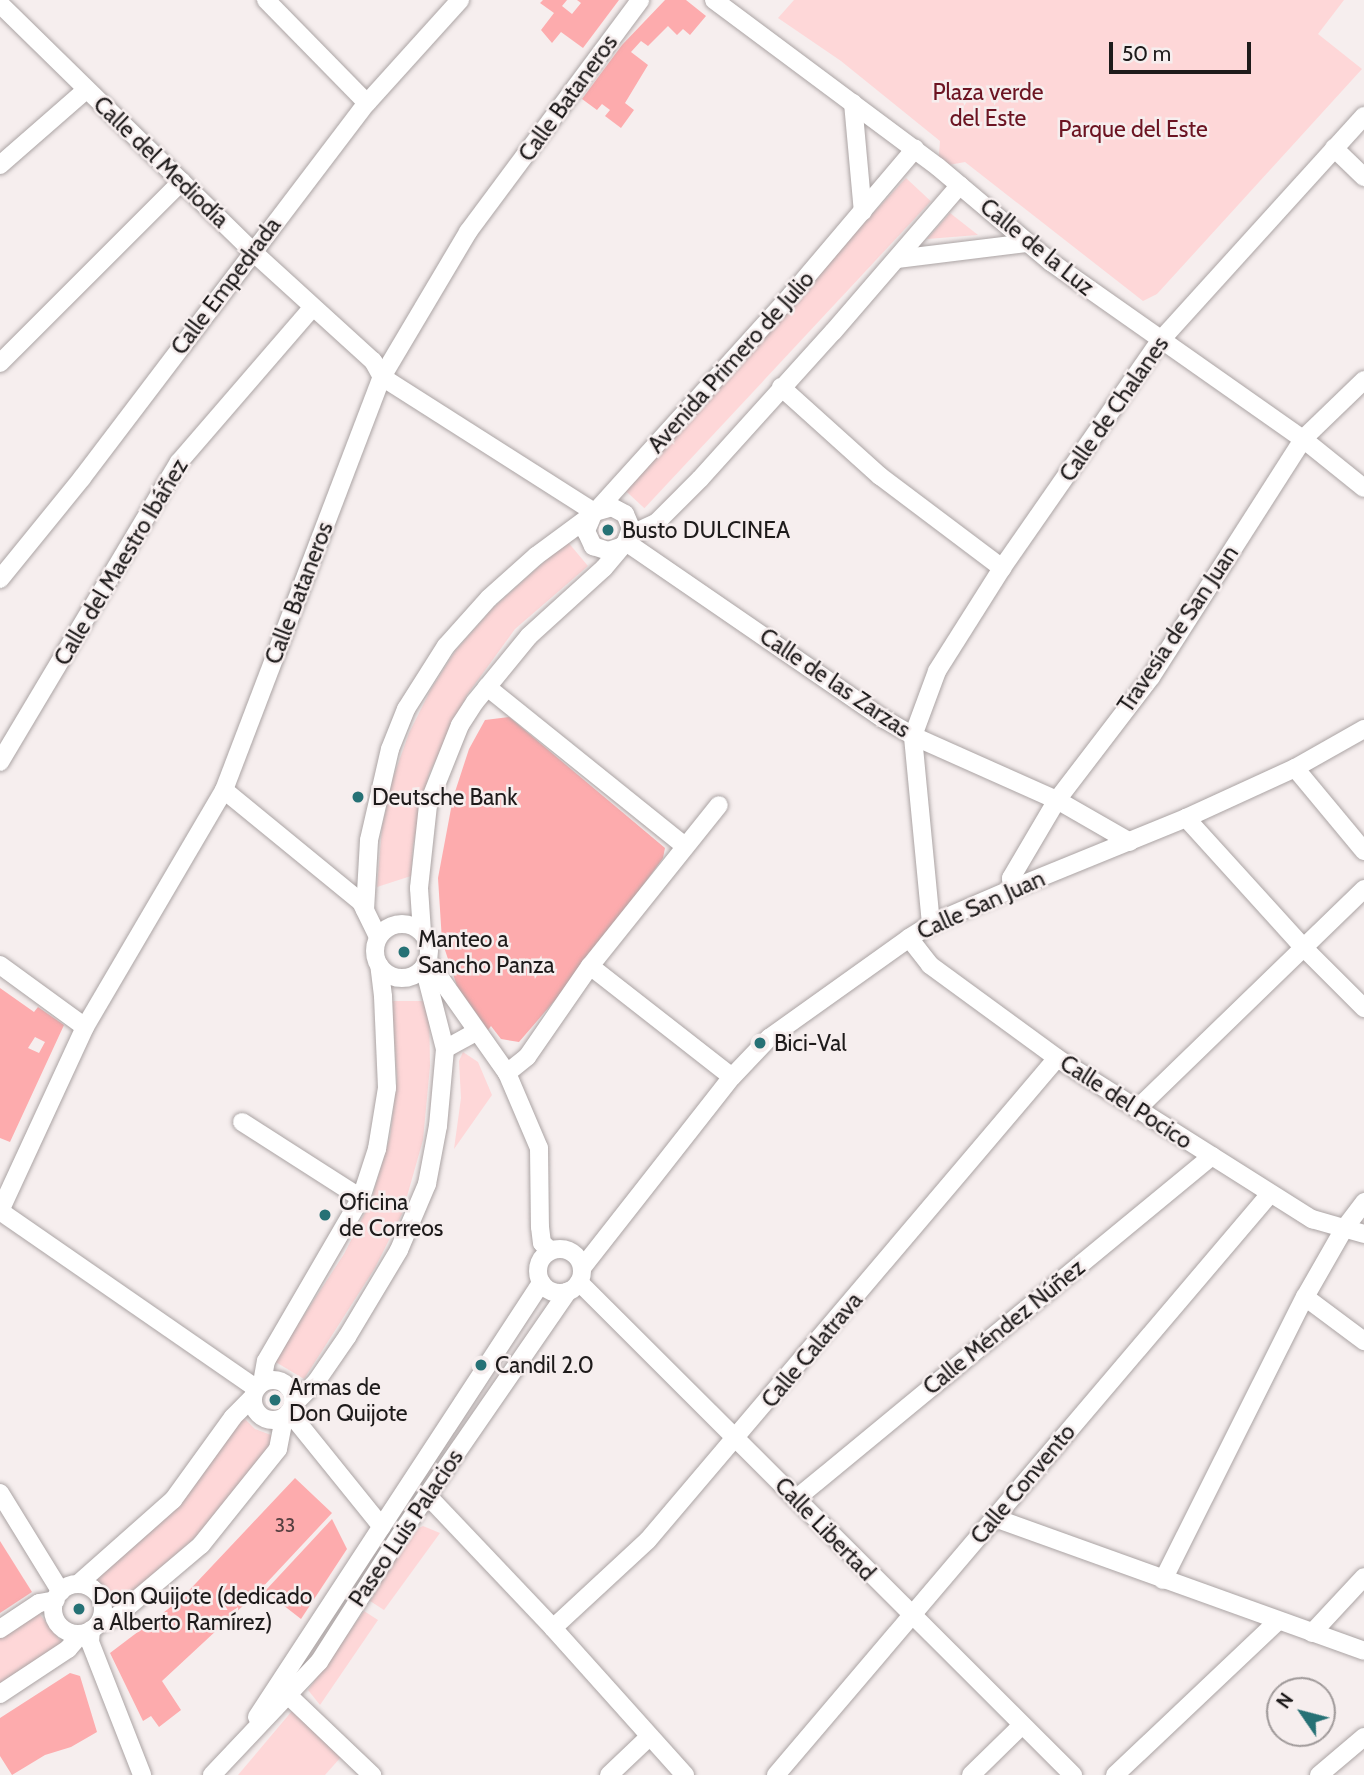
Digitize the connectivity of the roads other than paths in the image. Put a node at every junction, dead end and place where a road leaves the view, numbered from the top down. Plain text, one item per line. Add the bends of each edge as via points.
1 (265, 0) edge
2 (460, 0) edge
3 (640, 0) edge
4 (714, 0) edge
5 (0, 4) edge
6 (86, 90) junction
7 (367, 103) junction
8 (853, 103) junction
9 (1364, 116) edge
10 (1334, 148) junction
11 (915, 149) junction
12 (0, 164) edge
13 (1364, 177) edge
14 (182, 181) junction
15 (960, 185) junction
16 (863, 212) junction
17 (1028, 243) junction
18 (252, 251) junction
19 (897, 259) junction
20 (312, 308) junction
21 (1160, 341) junction
22 (7, 344) edge
23 (0, 363) edge
24 (382, 377) junction
25 (1364, 380) edge
26 (781, 387) junction
27 (1303, 439) junction
28 (1364, 488) edge
29 (593, 512) junction
30 (626, 541) junction
31 (1002, 568) junction
32 (0, 579) edge
33 (487, 687) junction
34 (1364, 729) edge
35 (913, 736) junction
36 (0, 762) edge
37 (1295, 768) junction
38 (224, 790) junction
39 (1057, 800) junction
40 (719, 805) dead end
41 (1186, 818) junction
42 (1130, 842) junction
43 (685, 846) junction
44 (1364, 850) edge
45 (1364, 888) edge
46 (1012, 889) junction
47 (365, 910) junction
48 (932, 924) junction
49 (422, 932) junction
50 (378, 937) junction
51 (909, 937) junction
52 (1302, 946) junction
53 (426, 964) junction
54 (0, 965) edge
55 (379, 965) junction
56 (590, 966) junction
57 (1364, 1008) edge
58 (85, 1027) junction
59 (477, 1032) junction
60 (445, 1049) junction
61 (1058, 1058) junction
62 (507, 1073) junction
63 (732, 1077) junction
64 (1137, 1109) junction
65 (242, 1122) dead end
66 (1212, 1156) junction
67 (1269, 1194) junction
68 (361, 1198) junction
69 (1364, 1202) edge
70 (0, 1211) edge
71 (1344, 1229) junction
72 (1364, 1234) edge
73 (550, 1250) junction
74 (577, 1280) junction
75 (541, 1283) junction
76 (1306, 1297) junction
77 (1364, 1342) edge
78 (257, 1389) junction
79 (289, 1412) junction
80 (736, 1439) junction
81 (0, 1493) edge
82 (427, 1494) junction
83 (797, 1498) junction
84 (995, 1518) junction
85 (382, 1526) junction
86 (406, 1526) junction
87 (393, 1546) junction
88 (1364, 1577) edge
89 (1163, 1580) junction
90 (78, 1584) junction
91 (58, 1596) junction
92 (911, 1616) junction
93 (1278, 1621) junction
94 (553, 1628) junction
95 (0, 1629) edge
96 (90, 1629) junction
97 (1312, 1633) junction
98 (1364, 1651) edge
99 (0, 1694) edge
100 (289, 1696) junction
101 (1022, 1725) junction
102 (649, 1737) junction
103 (1364, 1738) edge
104 (232, 1755) junction
105 (142, 1775) edge
106 (212, 1775) edge
107 (372, 1775) edge
108 (609, 1775) edge
109 (685, 1775) edge
110 (776, 1775) edge
111 (971, 1775) edge
112 (1073, 1775) edge
113 (1115, 1775) edge
114 (1319, 1775) edge

1 - 7 street
2 - 7 street, Calle Empedrada
3 - 24 street, Calle Bataneros via 468,232
4 - 8 street, Calle de la Luz
5 - 6 street, Calle del Mediodía
6 - 12 street
6 - 14 street, Calle del Mediodía
7 - 18 street, Calle Empedrada
8 - 11 street, Calle de la Luz
8 - 16 street
9 - 10 street, Calle de Chalanes
10 - 13 street
10 - 21 street, Calle de Chalanes
11 - 15 street, Calle de la Luz
11 - 16 street, Avenida Primero de Julio
14 - 18 street, Calle del Mediodía
14 - 22 street
15 - 17 street, Calle de la Luz
15 - 19 street
16 - 29 street, Avenida Primero de Julio
17 - 19 street
17 - 21 street, Calle de la Luz
18 - 20 street, Calle del Mediodía
18 - 32 street, Calle Empedrada
19 - 26 street
20 - 24 street, Calle del Mediodía via 373,361
20 - 36 street, Calle del Maestro Ibáñez via 179,462
21 - 27 street, Calle de la Luz
21 - 31 street, Calle de Chalanes
22 - 23 street
24 - 29 street
24 - 38 street, Calle Bataneros
25 - 27 street, Travesía de San Juan
26 - 30 street via 656,523
26 - 31 street via 880,476
27 - 28 street, Calle de la Luz
27 - 39 street, Travesía de San Juan via 1151,677
29 - 30 street via 612,506 619,509 629,520
29 - 30 street via 586,531 593,546 608,551
29 - 47 street, Avenida Primero de Julio via 489,598 446,646 406,709 390,749 369,840
30 - 33 street via 604,568 529,636
30 - 35 street, Calle de las Zarzas
31 - 35 street, Calle de Chalanes via 937,671
33 - 43 street
33 - 49 street via 460,725 428,805 419,888
34 - 37 street, Calle San Juan
35 - 39 street, Calle de las Zarzas
35 - 48 street
37 - 41 street, Calle San Juan
37 - 44 street
38 - 47 street
38 - 58 street, Calle Bataneros
39 - 42 street, Calle de las Zarzas
39 - 46 street, Travesía de San Juan via 1011,878
40 - 43 street
41 - 42 street, Calle San Juan
41 - 52 street
42 - 46 street, Calle San Juan
43 - 56 street
45 - 52 street
46 - 48 street, Calle San Juan
47 - 50 street, Avenida Primero de Julio
48 - 51 street, Calle San Juan
49 - 50 street via 399,923
49 - 53 street via 429,946
50 - 55 street via 374,951
51 - 61 street, Calle del Pocico via 930,965
51 - 63 street, Calle San Juan via 769,1038
52 - 57 street
52 - 64 street
53 - 55 street via 418,973 401,978
53 - 59 street
53 - 60 street
54 - 58 street
55 - 68 street via 387,1088 377,1150
56 - 62 street via 527,1057
56 - 63 street
58 - 70 street, Calle Bataneros
59 - 60 street
59 - 62 street
60 - 79 street via 438,1126 422,1195 399,1250 347,1337
61 - 64 street, Calle del Pocico
61 - 80 street, Calle Calatrava
62 - 73 street via 539,1148 540,1227 542,1242
63 - 74 street, Calle San Juan
64 - 66 street, Calle del Pocico
65 - 68 street
66 - 67 street, Calle del Pocico
66 - 83 street, Calle Méndez Núñez
67 - 71 street, Calle del Pocico via 1312,1219
67 - 84 street, Calle Convento
68 - 78 street via 266,1361
69 - 71 street
70 - 78 street
71 - 72 street, Calle del Pocico
71 - 76 street
73 - 74 street via 570,1251
73 - 75 street via 539,1261
74 - 75 street via 553,1293
74 - 80 street, Calle Libertad
74 - 82 street, Paseo Luis Palacios
75 - 85 street, Paseo Luis Palacios
76 - 77 street
76 - 89 street
78 - 79 street via 259,1415 271,1420
78 - 79 street via 282,1381 292,1391
78 - 90 street via 173,1500
79 - 85 street
79 - 96 street via 278,1448 201,1545 117,1616
80 - 83 street, Calle Libertad
80 - 94 street, Calle Calatrava via 648,1540
81 - 91 street
82 - 86 street, Paseo Luis Palacios
82 - 94 street
83 - 92 street, Calle Libertad
84 - 89 street
84 - 92 street, Calle Convento
85 - 86 street
85 - 87 street
85 - 104 street, Paseo Luis Palacios
86 - 87 street, Paseo Luis Palacios
87 - 100 street, Paseo Luis Palacios via 319,1662
88 - 97 street
89 - 93 street
90 - 91 street
90 - 96 street via 93,1589 102,1601
91 - 95 street
91 - 96 street via 54,1608 59,1624 65,1630
92 - 101 street, Calle Libertad
92 - 110 street, Calle Convento
93 - 97 street
93 - 113 street
94 - 102 street
96 - 99 street
96 - 105 street via 90,1642
97 - 98 street
100 - 104 street, Paseo Luis Palacios
100 - 107 street
101 - 111 street
101 - 112 street, Calle Libertad
102 - 108 street
102 - 109 street
103 - 114 street
104 - 106 street, Paseo Luis Palacios

